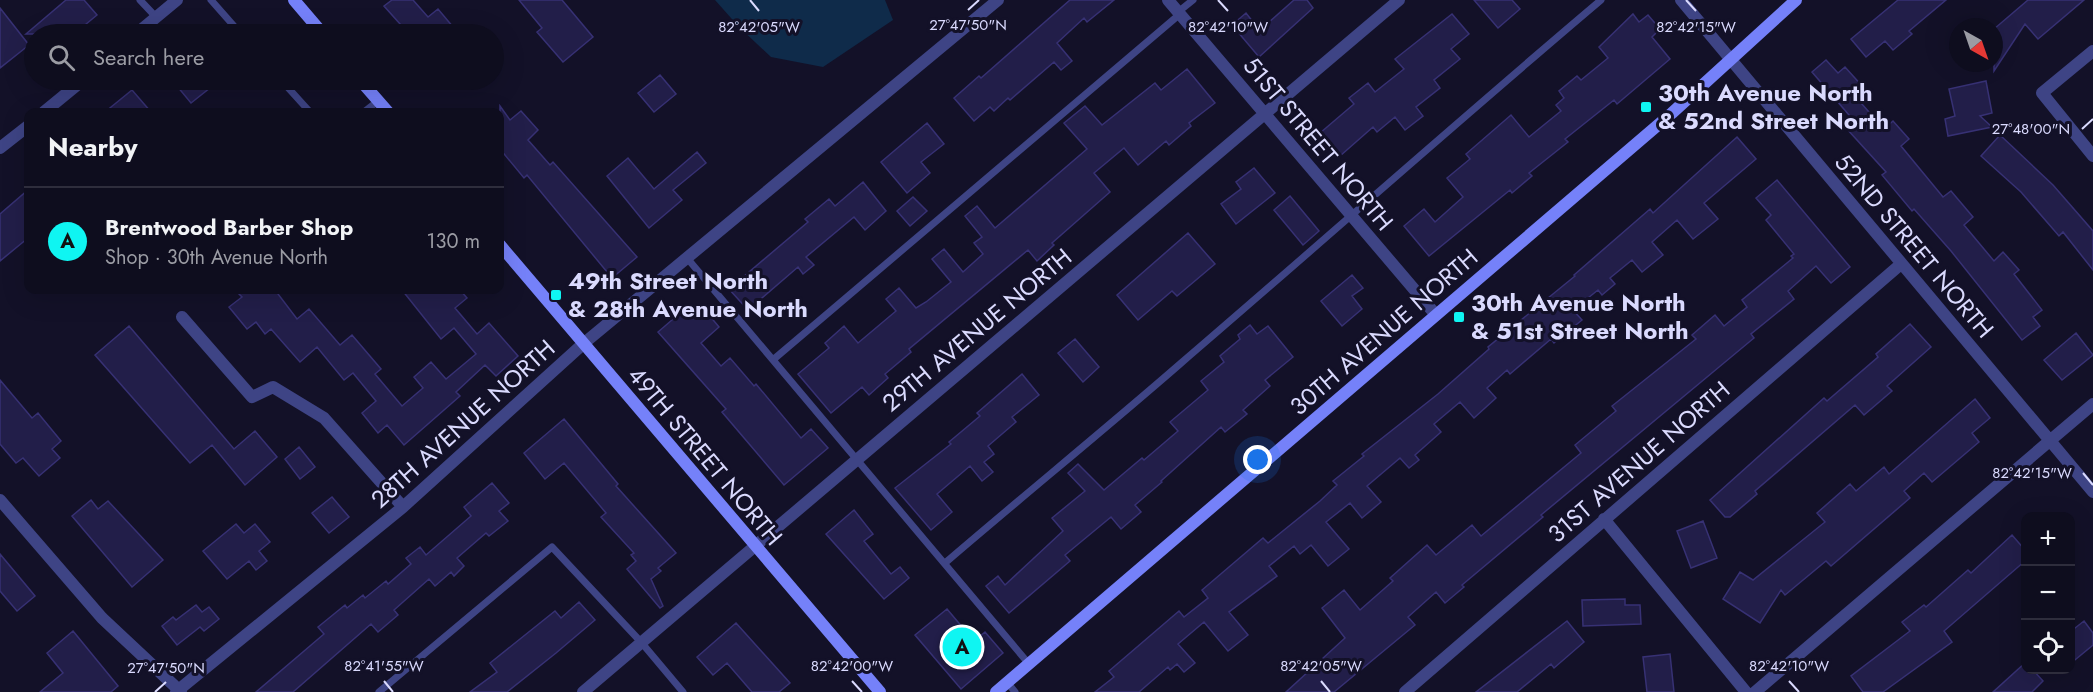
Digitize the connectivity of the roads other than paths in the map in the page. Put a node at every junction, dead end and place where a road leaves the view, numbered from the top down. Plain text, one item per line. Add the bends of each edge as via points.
1 (140, 0) edge
2 (177, 0) edge
3 (211, 0) edge
4 (294, 0) edge
5 (998, 0) edge
6 (1168, 0) edge
7 (1193, 0) edge
8 (1399, 0) edge
9 (1601, 0) edge
10 (1681, 0) edge
11 (1797, 0) edge
12 (1179, 13) junction
13 (156, 17) junction
14 (148, 24) edge
15 (233, 24) edge
16 (314, 24) edge
17 (2093, 51) edge
18 (1730, 59) junction
19 (71, 90) edge
20 (290, 90) edge
21 (369, 90) edge
22 (378, 100) junction
23 (49, 108) edge
24 (306, 108) edge
25 (369, 108) edge
26 (385, 108) edge
27 (1265, 115) junction
28 (24, 129) edge
29 (0, 148) edge
30 (2093, 156) edge
31 (1351, 216) junction
32 (504, 250) edge
33 (687, 258) junction
34 (1901, 264) junction
35 (1436, 315) junction
36 (182, 317) dead end
37 (583, 344) junction
38 (774, 360) junction
39 (2093, 404) edge
40 (2051, 440) junction
41 (858, 458) junction
42 (2093, 492) edge
43 (0, 500) edge
44 (403, 507) junction
45 (1604, 519) junction
46 (754, 546) junction
47 (945, 563) junction
48 (641, 642) junction
49 (1029, 664) junction
50 (1011, 687) edge
51 (178, 691) edge
52 (379, 692) edge
53 (583, 692) edge
54 (683, 692) edge
55 (880, 692) edge
56 (996, 692) edge
57 (1405, 692) edge
58 (1746, 692) edge
59 (1755, 692) edge

1 - 13 lane
2 - 13 street
3 - 15 lane
4 - 16 street
5 - 33 street, 28TH AVENUE NORTH
6 - 12 street, 51ST STREET NORTH
7 - 12 lane
8 - 27 street, 29TH AVENUE NORTH
9 - 31 lane
10 - 18 street, 52ND STREET NORTH
11 - 18 street, 30TH AVENUE NORTH
12 - 27 street, 51ST STREET NORTH
12 - 38 lane
13 - 14 street
17 - 30 street via 2042,93
18 - 34 street, 52ND STREET NORTH
18 - 35 street, 30TH AVENUE NORTH
19 - 23 street
20 - 24 lane
21 - 22 street
22 - 25 lane
22 - 26 street
27 - 31 street, 51ST STREET NORTH
27 - 41 street, 29TH AVENUE NORTH
28 - 29 street
31 - 35 street, 51ST STREET NORTH
31 - 47 lane
32 - 37 street, 49TH STREET NORTH
33 - 37 street, 28TH AVENUE NORTH
33 - 38 lane
34 - 40 street, 52ND STREET NORTH
34 - 45 street, 31ST AVENUE NORTH
35 - 49 street, 30TH AVENUE NORTH
36 - 44 street via 252,397 273,387 324,418
37 - 44 street, 28TH AVENUE NORTH
37 - 46 street, 49TH STREET NORTH
38 - 41 lane
39 - 40 street
40 - 42 street, 52ND STREET NORTH
40 - 59 street
41 - 46 street, 29TH AVENUE NORTH
41 - 47 lane
43 - 51 street via 102,618
44 - 51 street, 28TH AVENUE NORTH
45 - 57 street, 31ST AVENUE NORTH
45 - 58 street
46 - 48 street, 29TH AVENUE NORTH
46 - 55 street, 49TH STREET NORTH
47 - 49 lane
48 - 52 lane via 552,547
48 - 53 street, 29TH AVENUE NORTH
48 - 54 lane
49 - 50 street, 30TH AVENUE NORTH
50 - 56 street, 30TH AVENUE NORTH

